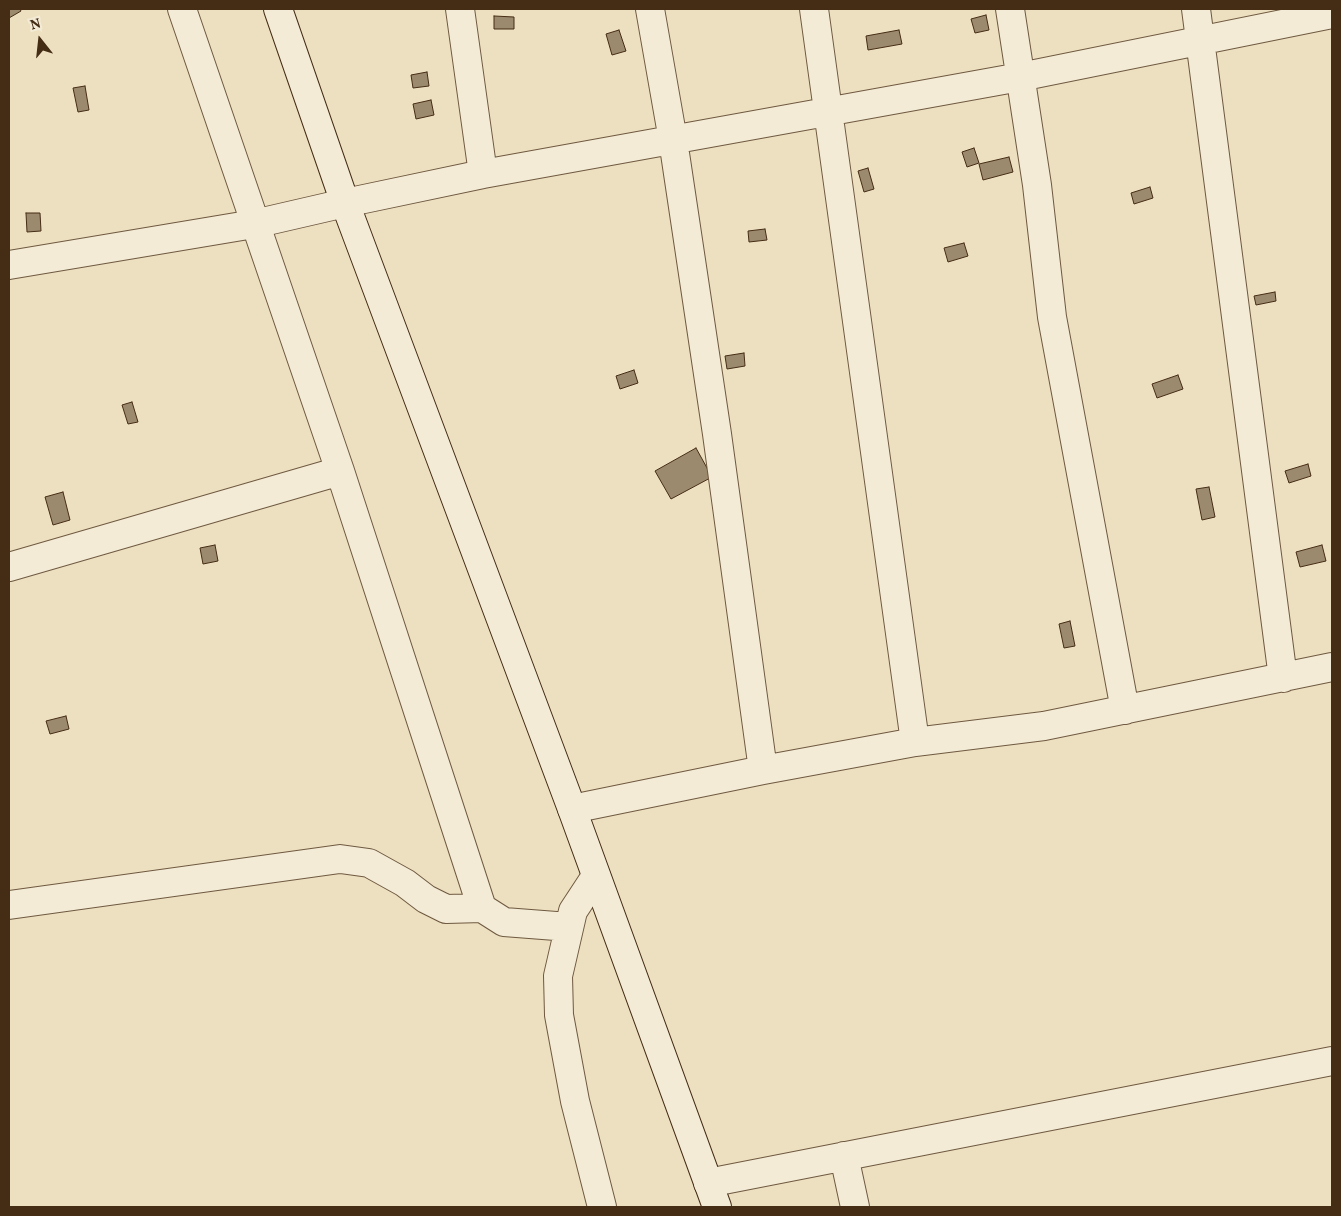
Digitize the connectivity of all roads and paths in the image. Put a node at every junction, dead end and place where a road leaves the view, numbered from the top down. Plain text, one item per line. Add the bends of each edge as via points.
1 (182, 9) edge
2 (278, 9) edge
3 (460, 9) edge
4 (650, 9) edge
5 (814, 9) edge
6 (1010, 9) edge
7 (1196, 9) edge
8 (1332, 14) edge
9 (1200, 42) junction
10 (1020, 77) junction
11 (830, 112) junction
12 (673, 140) junction
13 (483, 174) junction
14 (345, 203) junction
15 (254, 224) junction
16 (9, 265) edge
17 (340, 471) junction
18 (9, 567) edge
19 (1332, 667) edge
20 (1283, 678) junction
21 (1125, 710) junction
22 (914, 742) junction
23 (763, 770) junction
24 (572, 809) junction
25 (596, 876) junction
26 (9, 905) edge
27 (482, 908) junction
28 (569, 927) junction
29 (1332, 1061) edge
30 (844, 1156) junction
31 (713, 1195) edge
32 (602, 1207) edge
33 (855, 1207) edge

1 - 15 street
2 - 14 street
3 - 13 street
4 - 12 street
5 - 11 street
6 - 10 street
7 - 9 street
8 - 9 street
9 - 10 street
9 - 20 street
10 - 11 street
10 - 21 street via 1052,317
11 - 12 street
11 - 22 street
12 - 13 street
12 - 23 street
13 - 14 street
14 - 15 street
14 - 24 street
15 - 16 street
15 - 17 street
17 - 18 street
17 - 27 street
19 - 20 street
20 - 21 street
21 - 22 street via 1044,726
22 - 23 street
23 - 24 street
24 - 25 street
25 - 28 street via 574,911
25 - 31 street
26 - 27 street via 340,858 369,863 384,870 426,900 446,909
27 - 28 street via 504,922
28 - 32 street via 558,976 559,1015 575,1100
29 - 30 street
30 - 31 street
30 - 33 street

